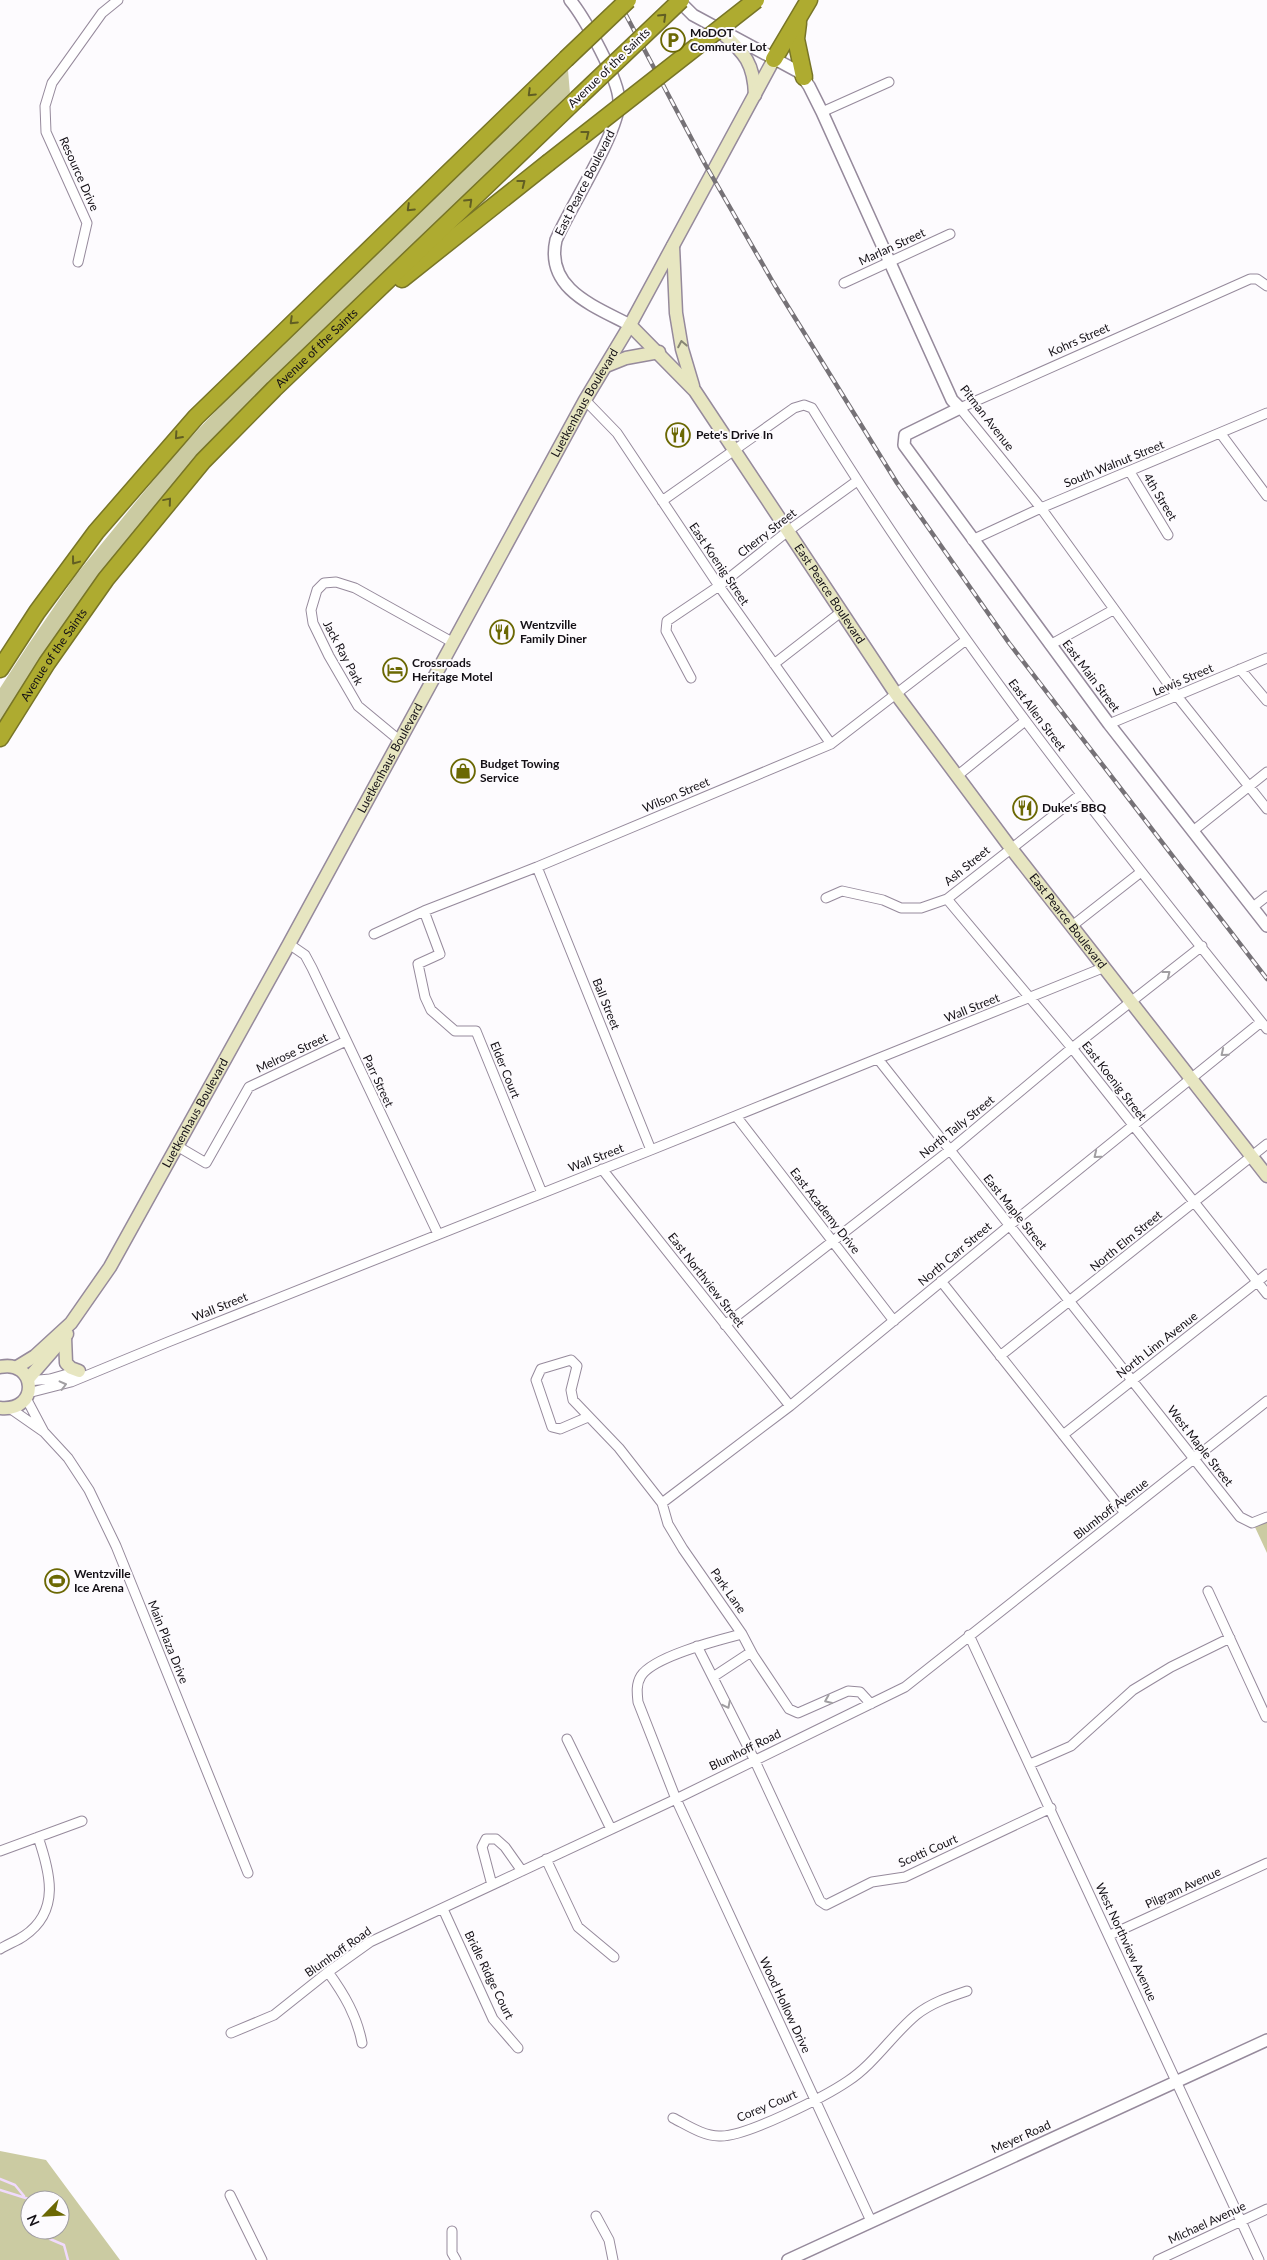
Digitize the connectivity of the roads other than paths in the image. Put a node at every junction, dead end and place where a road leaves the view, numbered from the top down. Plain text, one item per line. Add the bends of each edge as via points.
1 (118, 0) edge
2 (570, 0) edge
3 (628, 0) edge
4 (679, 0) edge
5 (756, 0) edge
6 (809, 0) edge
7 (798, 18) junction
8 (722, 32) junction
9 (774, 59) junction
10 (804, 77) junction
11 (889, 82) dead end
12 (755, 95) junction
13 (822, 112) junction
14 (950, 234) dead end
15 (673, 246) junction
16 (889, 261) junction
17 (78, 262) dead end
18 (844, 283) dead end
19 (1267, 286) edge
20 (630, 325) junction
21 (320, 344) junction
22 (659, 352) junction
23 (606, 366) junction
24 (695, 391) junction
25 (584, 400) junction
26 (960, 408) junction
27 (1267, 413) edge
28 (1221, 434) junction
29 (903, 437) joint
30 (734, 452) junction
31 (1130, 472) junction
32 (857, 481) junction
33 (1267, 496) edge
34 (662, 501) junction
35 (1041, 508) junction
36 (788, 531) junction
37 (1168, 535) dead end
38 (972, 540) junction
39 (719, 586) junction
40 (1113, 610) junction
41 (841, 612) junction
42 (966, 640) junction
43 (452, 642) junction
44 (1050, 645) junction
45 (1267, 658) edge
46 (774, 664) junction
47 (0, 669) edge
48 (1240, 669) junction
49 (691, 678) dead end
50 (896, 694) junction
51 (1177, 696) junction
52 (1267, 701) edge
53 (1025, 721) junction
54 (1109, 724) junction
55 (0, 738) edge
56 (399, 740) junction
57 (831, 744) junction
58 (1267, 772) edge
59 (957, 776) junction
60 (1250, 786) junction
61 (1081, 794) junction
62 (1267, 809) edge
63 (1193, 831) junction
64 (1010, 847) junction
65 (537, 867) junction
66 (1141, 872) junction
67 (1267, 896) edge
68 (826, 898) dead end
69 (947, 899) junction
70 (1253, 907) junction
71 (424, 911) junction
72 (1072, 926) junction
73 (1267, 926) edge
74 (374, 934) dead end
75 (289, 944) junction
76 (1202, 946) junction
77 (1105, 967) junction
78 (1029, 999) junction
79 (1131, 1002) junction
80 (1264, 1025) edge
81 (346, 1041) junction
82 (1072, 1048) junction
83 (878, 1059) junction
84 (1192, 1078) junction
85 (736, 1116) junction
86 (1133, 1126) junction
87 (1267, 1144) edge
88 (177, 1146) junction
89 (652, 1150) junction
90 (950, 1150) junction
91 (1252, 1156) junction
92 (602, 1169) junction
93 (1267, 1176) edge
94 (542, 1193) junction
95 (1193, 1202) junction
96 (1010, 1224) junction
97 (438, 1234) junction
98 (833, 1241) junction
99 (1267, 1274) edge
100 (941, 1281) junction
101 (1257, 1282) junction
102 (1267, 1294) edge
103 (1070, 1302) junction
104 (894, 1321) junction
105 (71, 1323) junction
106 (725, 1325) junction
107 (65, 1337) junction
108 (1000, 1356) junction
109 (0, 1367) edge
110 (17, 1367) junction
111 (79, 1371) junction
112 (96, 1371) junction
113 (1133, 1380) junction
114 (28, 1388) junction
115 (1267, 1401) edge
116 (790, 1406) junction
117 (6, 1409) edge
118 (588, 1416) junction
119 (44, 1432) junction
120 (1063, 1435) junction
121 (1195, 1460) junction
122 (662, 1503) junction
123 (1125, 1514) junction
124 (1267, 1516) edge
125 (1208, 1591) dead end
126 (742, 1634) junction
127 (969, 1635) junction
128 (1230, 1638) junction
129 (697, 1646) junction
130 (751, 1652) junction
131 (713, 1678) junction
132 (871, 1704) junction
133 (1266, 1717) edge
134 (568, 1739) dead end
135 (754, 1759) junction
136 (1030, 1764) junction
137 (676, 1799) junction
138 (1051, 1808) junction
139 (82, 1821) dead end
140 (611, 1829) junction
141 (38, 1837) junction
142 (0, 1851) edge
143 (546, 1859) junction
144 (1267, 1863) edge
145 (522, 1871) junction
146 (248, 1873) dead end
147 (492, 1885) junction
148 (443, 1909) junction
149 (1110, 1935) junction
150 (0, 1949) edge
151 (614, 1957) dead end
152 (328, 1972) junction
153 (968, 1991) dead end
154 (231, 2034) dead end
155 (1267, 2040) edge
156 (362, 2043) dead end
157 (518, 2048) dead end
158 (1177, 2082) junction
159 (814, 2100) junction
160 (673, 2118) dead end
161 (230, 2195) dead end
162 (1267, 2209) edge
163 (596, 2216) dead end
164 (871, 2221) junction
165 (1241, 2221) junction
166 (452, 2231) dead end
167 (262, 2260) edge
168 (456, 2260) edge
169 (614, 2260) edge
170 (788, 2260) edge
171 (1158, 2260) edge
172 (1260, 2260) edge

1 - 17 street, Resource Drive via 102,13 52,83 44,106 46,132 87,223
2 - 20 street, East Pearce Boulevard via 603,57 618,89 619,103 614,126 556,240 554,262 568,288
3 -> 47 highway, bridge via 196,417 96,532
4 - 8 street via 693,16
21 -> 4 highway, Avenue of the Saints, bridge
21 -> 5 highway, bridge
6 - 7 highway
7 - 9 highway
7 - 10 highway via 796,39
8 - 9 street
8 - 12 main road via 748,60 754,76
9 - 10 street
9 - 12 main road, Luetkenhaus Boulevard
10 - 13 street, Pitman Avenue
11 - 13 street
12 - 15 main road, Luetkenhaus Boulevard
13 - 16 street, Pitman Avenue
14 - 16 street, Marlan Street
15 - 20 main road, Luetkenhaus Boulevard
24 -> 15 main road via 682,349 676,313
16 - 18 street, Marlan Street
16 - 26 street, Pitman Avenue via 952,400
19 - 26 street, Kohrs Street via 1257,279 1250,279
20 - 22 main road, East Pearce Boulevard
20 - 23 main road, Luetkenhaus Boulevard
55 -> 21 highway, Avenue of the Saints via 75,621 137,539 203,461
22 - 23 main road via 626,358
22 - 24 main road, East Pearce Boulevard
23 - 25 main road, Luetkenhaus Boulevard
24 - 30 main road, East Pearce Boulevard
25 - 34 street, East Koenig Street via 617,433
25 - 43 main road, Luetkenhaus Boulevard
26 - 29 street, Kohrs Street
26 - 35 street, Pitman Avenue
27 - 28 street, South Walnut Street
28 - 31 street, South Walnut Street
28 - 33 street
29 - 38 street, East Main Street via 908,453
30 - 32 street, East Allen Street via 794,408 804,405 812,408
30 - 34 street
30 - 36 main road, East Pearce Boulevard
31 - 35 street, South Walnut Street
31 - 37 street, 4th Street
32 - 36 street, Cherry Street
32 - 42 street, East Allen Street
34 - 39 street, East Koenig Street
35 - 38 street, South Walnut Street
35 - 40 street, Pitman Avenue
36 - 39 street, Cherry Street
36 - 41 main road, East Pearce Boulevard
38 - 44 street, East Main Street
39 - 46 street, East Koenig Street
39 - 49 street, Cherry Street via 667,621 666,631
40 - 44 street
40 - 51 street, Pitman Avenue
41 - 46 street
41 - 50 main road, East Pearce Boulevard
42 - 50 street, Wilson Street
42 - 53 street, East Allen Street
43 - 56 main road, Luetkenhaus Boulevard
43 - 56 street, Jack Ray Park via 355,588 336,582 324,583 316,590 311,610 313,623 329,656 358,706
44 - 54 street, East Main Street
45 - 48 street, Lewis Street
46 - 57 street, East Koenig Street
48 - 51 street, Lewis Street
48 - 52 street
50 - 57 street, Wilson Street
50 - 59 main road, East Pearce Boulevard
51 - 54 street, Lewis Street
51 - 60 street, Pitman Avenue
53 - 59 street
53 - 61 street, East Allen Street
54 - 63 street, East Main Street
56 - 75 main road, Luetkenhaus Boulevard
57 - 65 street, Wilson Street
58 - 60 street
59 - 64 main road, East Pearce Boulevard
60 - 62 street, Pitman Avenue
60 - 63 street
61 - 64 street, Ash Street
61 - 66 street, East Allen Street
63 - 70 street, East Main Street
64 - 69 street, Ash Street
64 - 72 main road, East Pearce Boulevard
65 - 71 street, Wilson Street
65 - 89 street, Ball Street
66 - 72 street
66 - 76 street, East Allen Street
67 - 70 street
68 - 69 street, Ash Street via 842,891 883,900 901,908 921,908
69 - 78 street, East Koenig Street
70 - 73 street, East Main Street
71 - 74 street, Wilson Street
71 - 94 street, Elder Court via 440,954 418,964 425,997 431,1010 455,1031 476,1032
72 - 77 main road, East Pearce Boulevard
75 - 81 street, Parr Street via 305,955
75 - 88 main road, Luetkenhaus Boulevard
79 -> 76 street, North Tally Street
76 - 80 street, East Allen Street
77 - 78 street, Wall Street
77 - 79 main road, East Pearce Boulevard
78 - 82 street, East Koenig Street
78 - 83 street, Wall Street
79 - 82 street, North Tally Street
79 - 84 main road, East Pearce Boulevard
80 -> 84 street, North Carr Street
81 - 88 street, Melrose Street via 249,1087 206,1163
81 - 97 street, Parr Street
82 - 86 street, East Koenig Street
82 - 90 street, North Tally Street
83 - 85 street, Wall Street
83 - 90 street, East Maple Street
84 - 86 street, North Carr Street
84 - 91 main road, East Pearce Boulevard
85 - 89 street, Wall Street
85 - 98 street, East Academy Drive
86 - 95 street, East Koenig Street
86 -> 96 street, North Carr Street
87 - 91 street, North Elm Street
88 - 105 main road, Luetkenhaus Boulevard via 110,1268
89 - 92 street, Wall Street
90 - 96 street, East Maple Street
90 - 98 street, North Tally Street
91 - 93 main road, East Pearce Boulevard
91 - 95 street, North Elm Street
92 - 94 street, Wall Street
92 - 106 street, East Northview Street
94 - 97 street, Wall Street
95 - 101 street, East Koenig Street
95 - 103 street, North Elm Street
96 - 100 street, North Carr Street
96 - 103 street, East Maple Street
97 - 112 street, Wall Street
98 - 104 street, East Academy Drive
98 - 106 street, North Tally Street
99 - 101 street, North Linn Avenue
100 - 104 street, North Carr Street
100 - 108 street
101 - 102 street, East Koenig Street
101 - 113 street, North Linn Avenue
103 - 108 street, North Elm Street
103 - 113 street, East Maple Street
104 - 116 street, North Carr Street
105 - 107 main road, Luetkenhaus Boulevard
105 - 110 main road, Luetkenhaus Boulevard via 25,1364
106 - 116 street, East Northview Street
107 - 111 main road via 66,1363
107 - 114 main road, Luetkenhaus Boulevard
108 - 120 street
109 - 110 main road
110 - 114 main road
111 - 112 street, Wall Street
111 - 114 street, Wall Street
114 -> 112 street, Wall Street via 71,1382
113 - 120 street, North Linn Avenue
113 - 121 street, West Maple Street
114 - 117 main road, Luetkenhaus Boulevard via 21,1404
114 - 119 street, Main Plaza Drive
115 - 121 street, Blumhoff Avenue
116 - 122 street, North Carr Street
117 - 119 street, Main Plaza Drive
118 - 118 street, Park Lane via 560,1430 552,1427 536,1380 541,1369 574,1361 577,1366 570,1390
118 - 122 street, Park Lane via 619,1448
119 - 146 street, Main Plaza Drive via 68,1458 89,1490 116,1546
120 - 123 street
121 - 123 street, Blumhoff Avenue
121 - 124 street, West Maple Street via 1240,1517 1252,1523
122 - 126 street, Park Lane via 673,1533
123 - 127 street, Blumhoff Avenue
125 - 128 street
126 - 129 street, Wood Hollow Drive
126 - 130 street, Park Lane
127 - 132 street, Blumhoff Road via 905,1687
127 - 136 street, West Northview Avenue
128 - 133 street
128 - 136 street via 1132,1690 1070,1746
129 - 131 street
129 - 137 street, Wood Hollow Drive via 646,1670 636,1690
130 - 131 street
132 -> 130 street, Park Lane via 860,1692 848,1691 798,1713 788,1709
131 -> 135 street
132 - 135 street, Blumhoff Road
134 - 140 street
135 - 137 street, Blumhoff Road
135 - 138 street, Scotti Court via 820,1901 826,1905 872,1882 904,1877
136 - 138 street, West Northview Avenue
137 - 140 street, Blumhoff Road
137 - 159 street, Wood Hollow Drive
138 - 149 street, West Northview Avenue
139 - 141 street
140 - 143 street, Blumhoff Road
141 - 142 street
141 - 150 street via 51,1880 44,1913 24,1936
143 - 145 street, Blumhoff Road
143 - 151 street via 578,1927
144 - 149 street, Pilgram Avenue
145 - 147 street, Blumhoff Road
145 - 147 street via 506,1847 496,1839 486,1839 482,1847
147 - 148 street, Blumhoff Road
148 - 152 street, Blumhoff Road via 370,1942
148 - 157 street, Bridle Ridge Court via 493,2018
149 - 158 street, West Northview Avenue
152 - 154 street, Blumhoff Road via 274,2015
152 - 156 street via 358,2023
153 - 159 street, Corey Court via 940,2001 917,2015 849,2081
155 - 158 street, Meyer Road
158 - 164 street, Meyer Road
158 - 165 street, West Northview Avenue
159 - 160 street, Corey Court via 746,2130 720,2136 699,2131
159 - 164 street, Wood Hollow Drive
161 - 167 street
162 - 165 street, Michael Avenue
163 - 169 street via 609,2240
164 - 170 street, Meyer Road
165 - 171 street, Michael Avenue
165 - 172 street, West Northview Avenue
166 - 168 street via 452,2253

